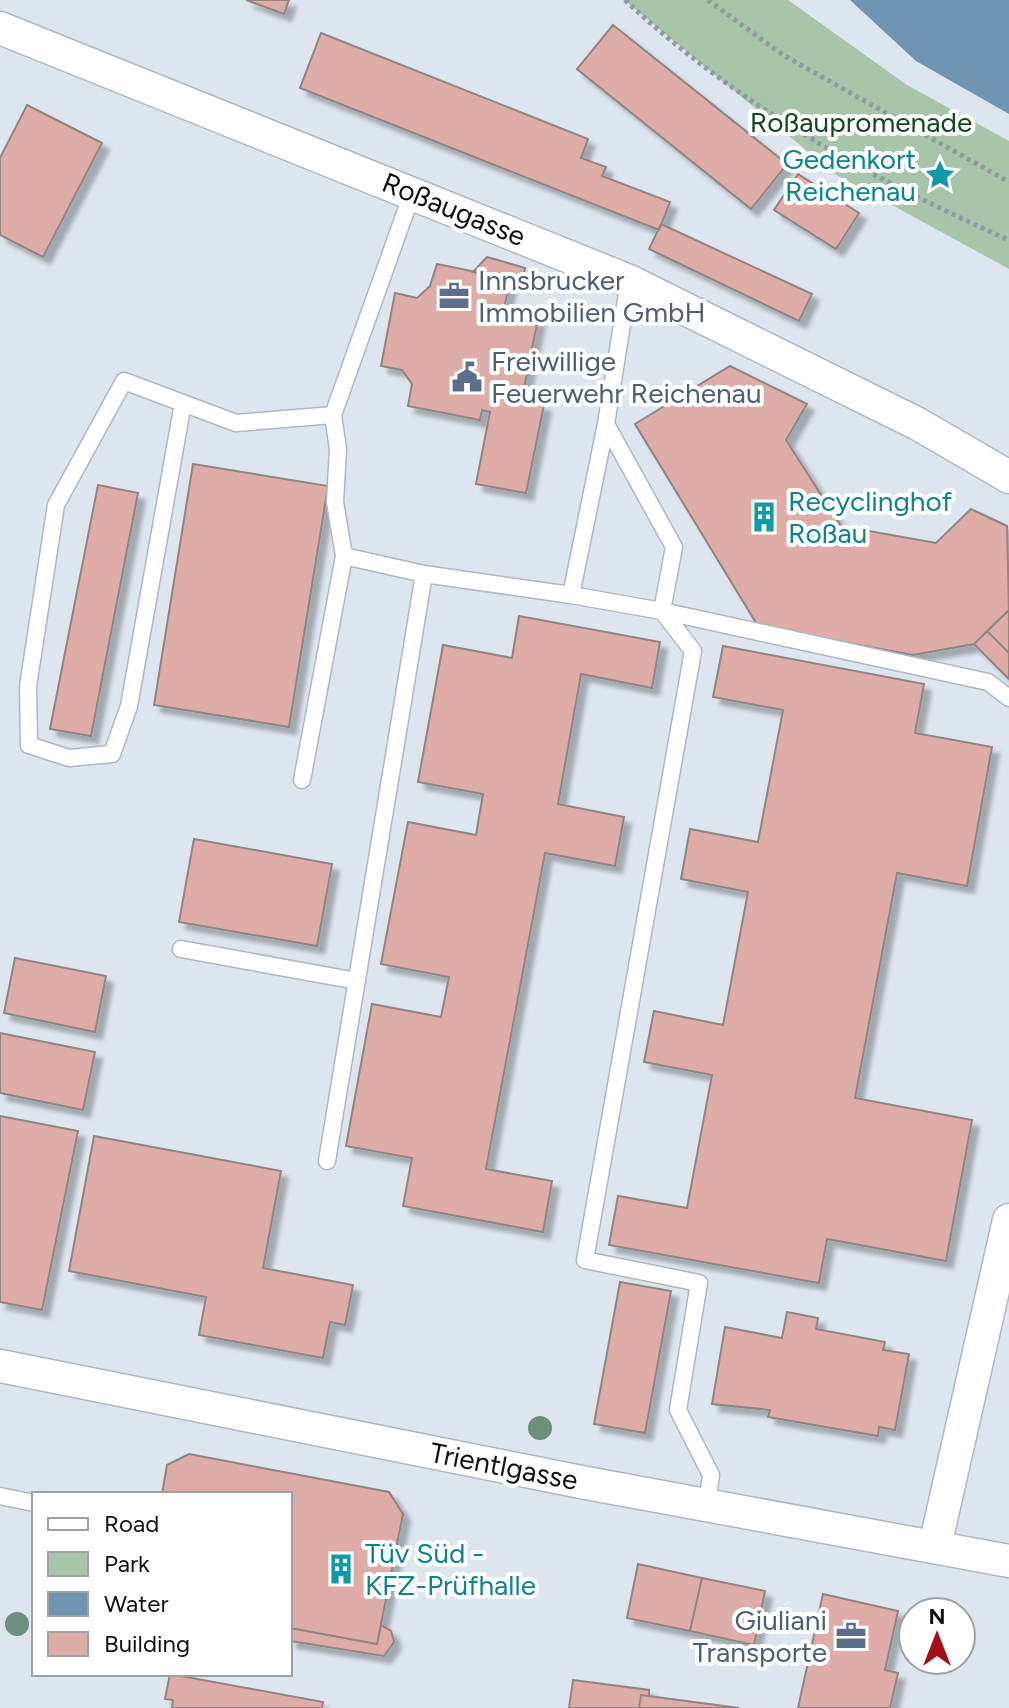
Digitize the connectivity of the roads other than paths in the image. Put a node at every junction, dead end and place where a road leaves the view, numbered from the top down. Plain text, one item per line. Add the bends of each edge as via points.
1 (5, 32) edge
2 (413, 191) junction
3 (629, 281) junction
4 (183, 403) junction
5 (333, 415) junction
6 (606, 424) junction
7 (1009, 477) edge
8 (344, 556) junction
9 (424, 574) junction
10 (571, 595) junction
11 (662, 611) junction
12 (1009, 698) edge
13 (302, 780) dead end
14 (181, 949) dead end
15 (357, 981) junction
16 (327, 1161) dead end
17 (1009, 1220) edge
18 (0, 1366) edge
19 (0, 1496) edge
20 (32, 1503) edge
21 (707, 1504) junction
22 (935, 1546) junction
23 (1009, 1561) edge

1 - 2 street, Roßaugasse
2 - 3 street, Roßaugasse
2 - 5 lane
3 - 6 lane
3 - 7 street, Roßaugasse via 918,424
4 - 4 lane via 124,381 56,505 28,686 29,745 69,758 112,754 129,706
4 - 5 lane via 236,423
5 - 8 lane via 338,449 335,502
6 - 10 lane
6 - 11 lane via 674,547
8 - 9 lane
8 - 13 lane
9 - 10 lane
9 - 15 lane
10 - 11 lane
11 - 12 lane via 988,682
11 - 21 lane via 693,651 585,1260 699,1283 678,1410 711,1475
14 - 15 lane
15 - 16 lane
17 - 22 street
18 - 21 street, Trientlgasse
19 - 20 lane
21 - 22 street, Trientlgasse
22 - 23 street, Trientlgasse

